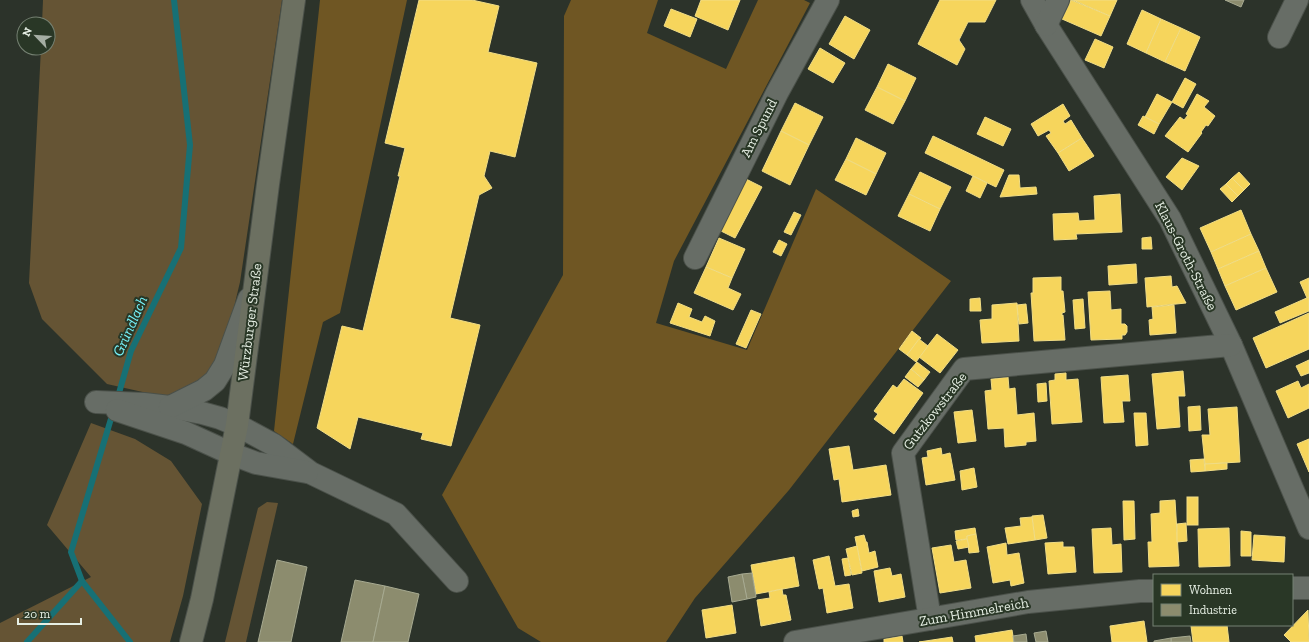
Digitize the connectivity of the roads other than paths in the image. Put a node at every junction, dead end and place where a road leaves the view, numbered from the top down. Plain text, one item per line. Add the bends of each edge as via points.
1 (294, 0) edge
2 (828, 0) edge
3 (1032, 0) edge
4 (1058, 0) edge
5 (1297, 0) edge
6 (1046, 25) junction
7 (1279, 37) dead end
8 (695, 258) dead end
9 (255, 282) junction
10 (1232, 345) junction
11 (90, 400) dead end
12 (170, 407) junction
13 (142, 411) junction
14 (237, 425) junction
15 (232, 454) junction
16 (311, 473) junction
17 (1309, 528) edge
18 (458, 581) dead end
19 (1293, 588) edge
20 (1309, 588) edge
21 (1153, 591) edge
22 (930, 619) junction
23 (191, 642) edge
24 (795, 642) edge

1 - 9 main road, Würzburger Straße
2 - 8 street, Am Spund via 777,93
3 - 6 street, Klaus-Groth-Straße
4 - 6 street
5 - 7 street
6 - 10 street, Klaus-Groth-Straße via 1170,219
9 - 12 street via 225,365 215,381 204,390
9 - 14 main road, Würzburger Straße
10 - 17 street, Klaus-Groth-Straße
10 - 22 street, Gutzkowstraße via 964,369 903,453
11 - 13 street
12 - 13 street
12 - 14 street via 202,413
13 - 15 street
14 - 15 main road, Würzburger Straße
14 - 16 street via 274,445
15 - 16 street via 256,463
15 - 23 main road, Würzburger Straße
16 - 18 street via 396,514
19 - 20 street
21 - 22 street, Zum Himmelreich via 1028,602
22 - 24 street, Zum Himmelreich

